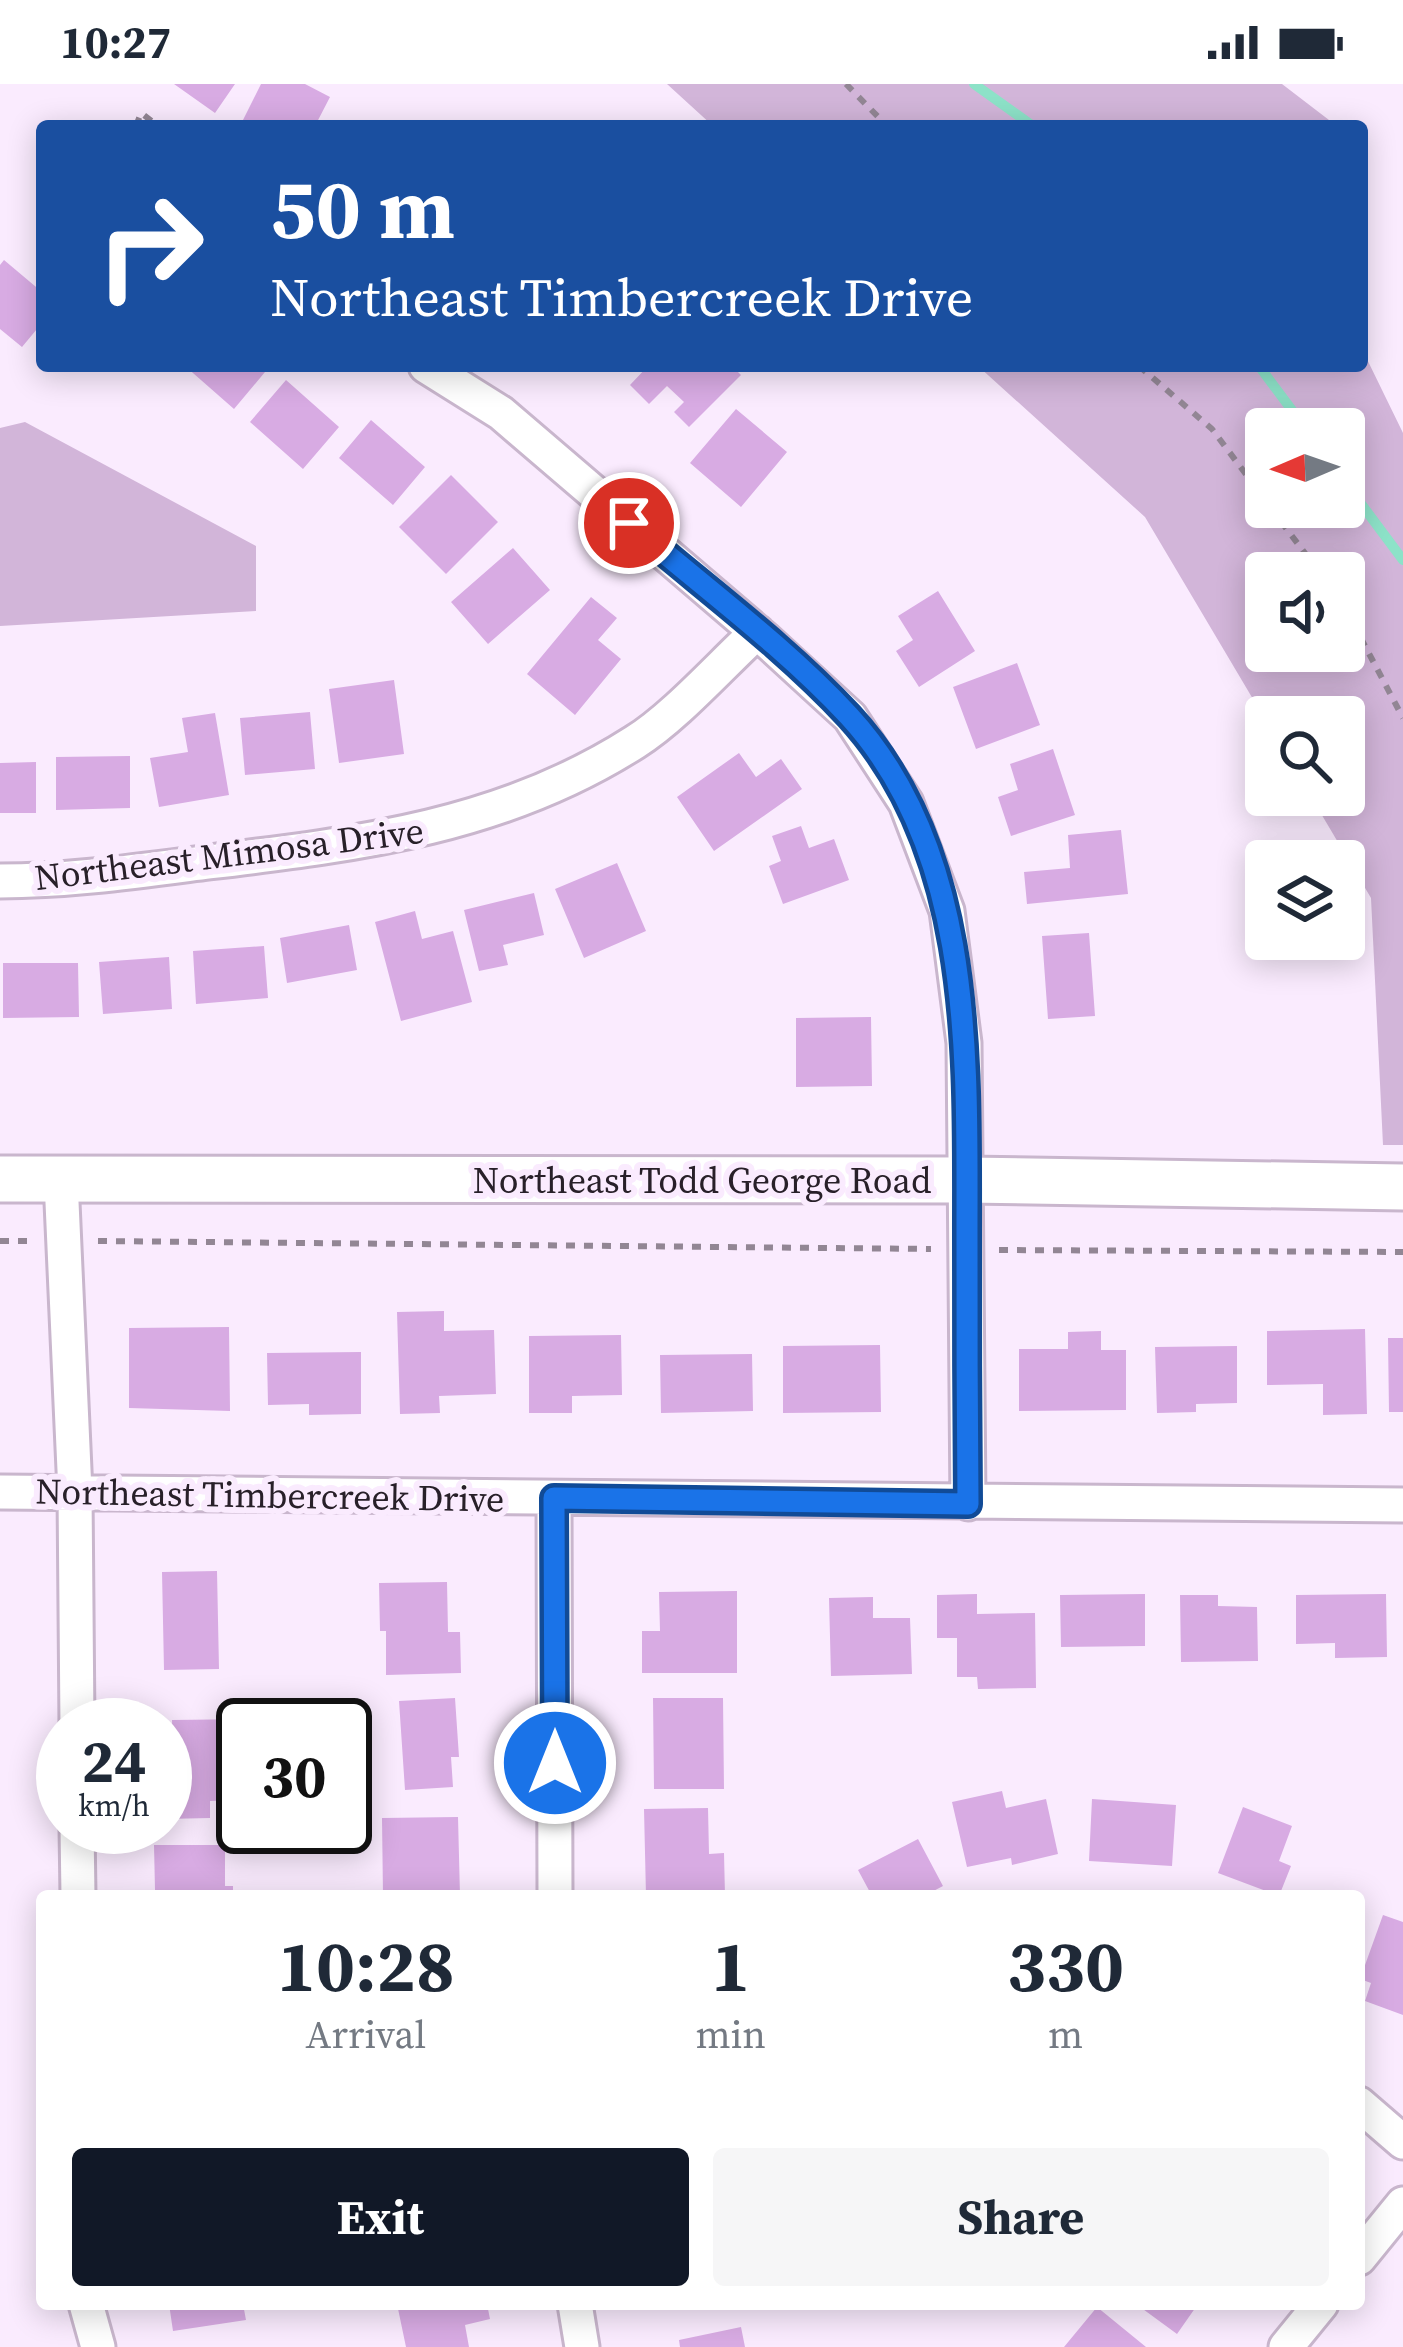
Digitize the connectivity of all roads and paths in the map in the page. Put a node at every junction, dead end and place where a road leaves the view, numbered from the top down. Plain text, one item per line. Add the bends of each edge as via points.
1 (847, 84) edge
2 (880, 120) edge
3 (436, 372) edge
4 (1146, 372) edge
5 (1245, 474) edge
6 (1286, 528) edge
7 (1304, 552) edge
8 (758, 632) junction
9 (1365, 646) edge
10 (1403, 718) edge
11 (0, 881) edge
12 (0, 1179) edge
13 (61, 1180) junction
14 (967, 1180) junction
15 (1403, 1186) edge
16 (106, 1241) dead end
17 (967, 1249) junction
18 (1403, 1252) edge
19 (0, 1492) edge
20 (75, 1492) junction
21 (554, 1498) junction
22 (968, 1504) junction
23 (1403, 1505) edge
24 (76, 1698) edge
25 (77, 1854) edge
26 (78, 1890) edge
27 (555, 1890) edge
28 (1365, 2109) edge
29 (1403, 2142) edge
30 (1403, 2204) edge
31 (1365, 2251) edge
32 (88, 2310) edge
33 (575, 2310) edge
34 (1316, 2310) edge
35 (98, 2347) edge
36 (582, 2347) edge
37 (1286, 2347) edge

1 - 2 path
3 - 8 street via 500,413
4 - 5 path via 1211,429
6 - 7 path
8 - 11 street, Northeast Mimosa Drive via 639,741 548,790 465,821 341,846
8 - 14 street via 850,717 926,847 958,969
9 - 10 path
12 - 13 main road, Northeast Todd George Road
13 - 14 main road, Northeast Todd George Road
13 - 20 street
14 - 15 main road, Northeast Todd George Road
14 - 17 street
16 - 17 path
17 - 18 path
17 - 22 street
19 - 20 street, Northeast Timbercreek Drive
20 - 21 street, Northeast Timbercreek Drive
20 - 24 street
21 - 22 street, Northeast Timbercreek Drive
21 - 27 street
22 - 23 street, Northeast Timbercreek Drive
25 - 26 street
28 - 29 street
30 - 31 street
32 - 35 street
33 - 36 street
34 - 37 street

